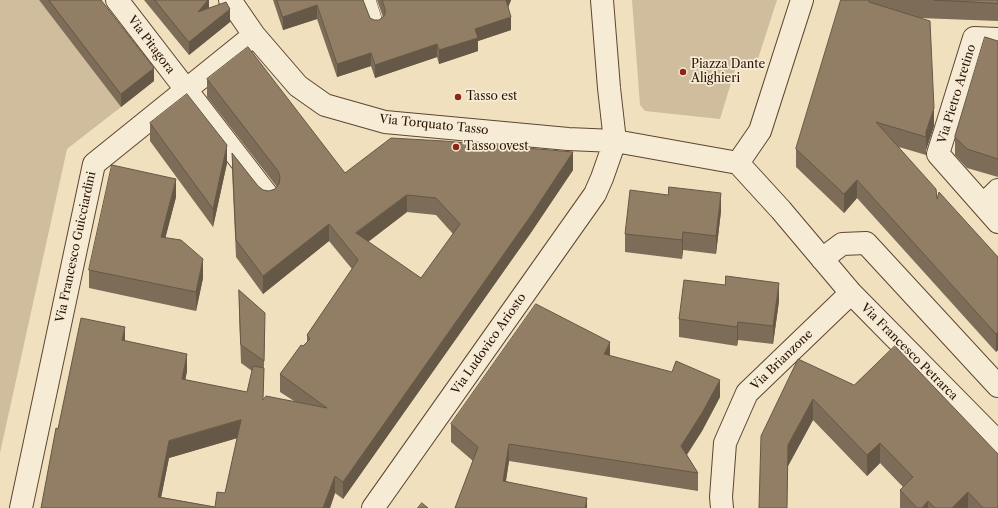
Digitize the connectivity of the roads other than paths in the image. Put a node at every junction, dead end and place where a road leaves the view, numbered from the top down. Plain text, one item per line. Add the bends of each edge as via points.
1 (117, 0) edge
2 (230, 0) edge
3 (368, 0) edge
4 (602, 0) edge
5 (802, 0) edge
6 (376, 25) edge
7 (254, 35) junction
8 (998, 39) edge
9 (186, 90) junction
10 (615, 141) junction
11 (742, 168) junction
12 (268, 196) edge
13 (990, 197) edge
14 (998, 222) edge
15 (822, 259) junction
16 (850, 293) junction
17 (998, 386) edge
18 (994, 431) edge
19 (20, 508) edge
20 (373, 508) edge
21 (722, 508) edge

1 - 9 street, Via Pitagora
2 - 7 street, Via Torquato Tasso
3 - 6 lane
4 - 10 street
5 - 11 street via 760,131
7 - 9 street, Via Francesco Guicciardini
7 - 10 street, Via Torquato Tasso via 298,86 325,106 385,122
8 - 13 street, Via Pietro Aretino via 974,38 938,154
9 - 12 street, Via Pitagora
9 - 19 street, Via Francesco Guicciardini via 94,164
10 - 11 street, Via Torquato Tasso
10 - 20 street, Via Ludovico Ariosto via 595,194
11 - 15 street, Via Francesco Petrarca
13 - 14 street, Via Pietro Aretino
15 - 16 street, Via Francesco Petrarca
15 - 17 street via 842,244 866,243
16 - 18 street, Via Francesco Petrarca
16 - 21 street, Via Brianzone via 748,394 725,443

